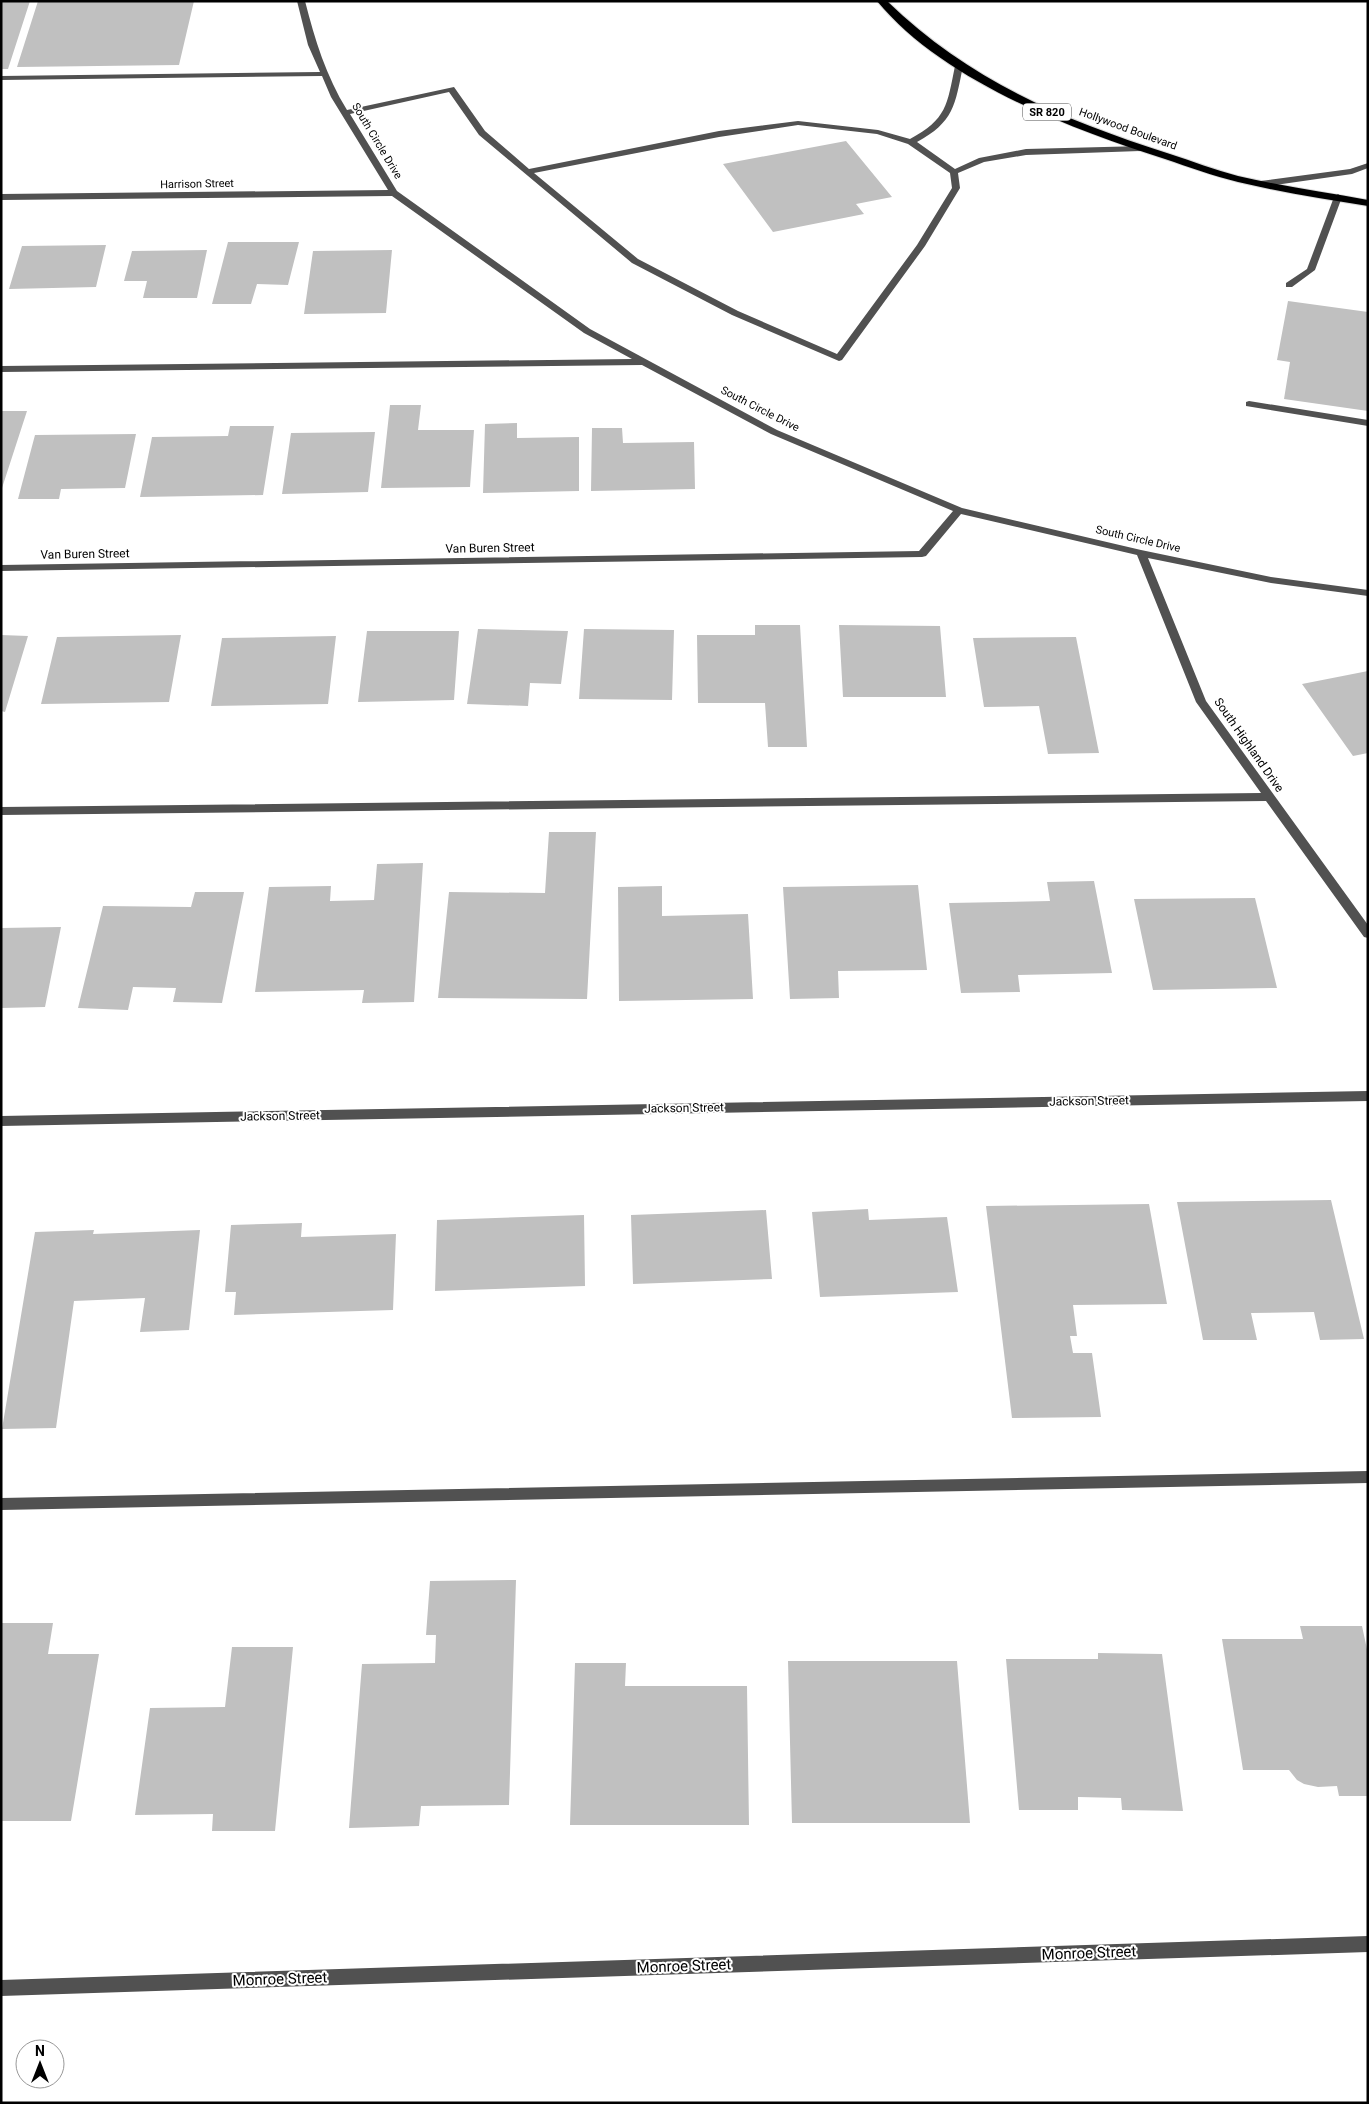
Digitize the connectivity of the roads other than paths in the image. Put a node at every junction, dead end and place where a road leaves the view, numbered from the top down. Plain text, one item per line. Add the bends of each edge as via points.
1 (301, 1) edge
2 (880, 1) edge
3 (959, 66) junction
4 (325, 74) junction
5 (1, 78) edge
6 (345, 113) junction
7 (911, 142) junction
8 (1140, 148) junction
9 (1368, 165) edge
10 (527, 172) junction
11 (954, 172) junction
12 (1261, 184) junction
13 (394, 194) junction
14 (1, 197) edge
15 (1338, 197) junction
16 (1368, 203) edge
17 (1289, 285) dead end
18 (644, 362) junction
19 (1, 369) edge
20 (1249, 404) dead end
21 (1368, 423) edge
22 (959, 510) junction
23 (1141, 554) junction
24 (1, 568) edge
25 (1368, 593) edge
26 (1269, 797) junction
27 (1, 811) edge
28 (1368, 934) edge
29 (1368, 1096) edge
30 (1, 1121) edge
31 (1368, 1477) edge
32 (1, 1504) edge
33 (1368, 1944) edge
34 (1, 1988) edge

1 - 4 street, South Circle Drive via 312,45
2 - 3 highway, Hollywood Boulevard / SR 820
3 - 7 street via 950,107 942,123
3 - 8 highway, Hollywood Boulevard / SR 820 via 1040,109
4 - 5 street
4 - 6 street, South Circle Drive
6 - 10 street via 451,89 482,133
6 - 13 street, South Circle Drive
7 - 10 street via 878,132 798,123 719,134
7 - 11 street
8 - 11 street via 1026,152 982,160
8 - 12 highway, Hollywood Boulevard / SR 820
9 - 12 street via 1352,171
10 - 11 street via 635,261 736,313 839,358 921,246 956,188
12 - 15 highway, Hollywood Boulevard / SR 820
13 - 14 street, Harrison Street
13 - 18 street, South Circle Drive via 587,331
15 - 16 highway, Hollywood Boulevard / SR 820
15 - 17 street via 1311,270
18 - 19 street
18 - 22 street, South Circle Drive via 774,432
20 - 21 street
22 - 23 street, South Circle Drive
22 - 24 street, Van Buren Street via 922,554
23 - 25 street, South Circle Drive via 1270,580
23 - 26 street, South Highland Drive via 1201,702
26 - 27 street
26 - 28 street, South Highland Drive
29 - 30 street, Jackson Street
31 - 32 street
33 - 34 street, Monroe Street

